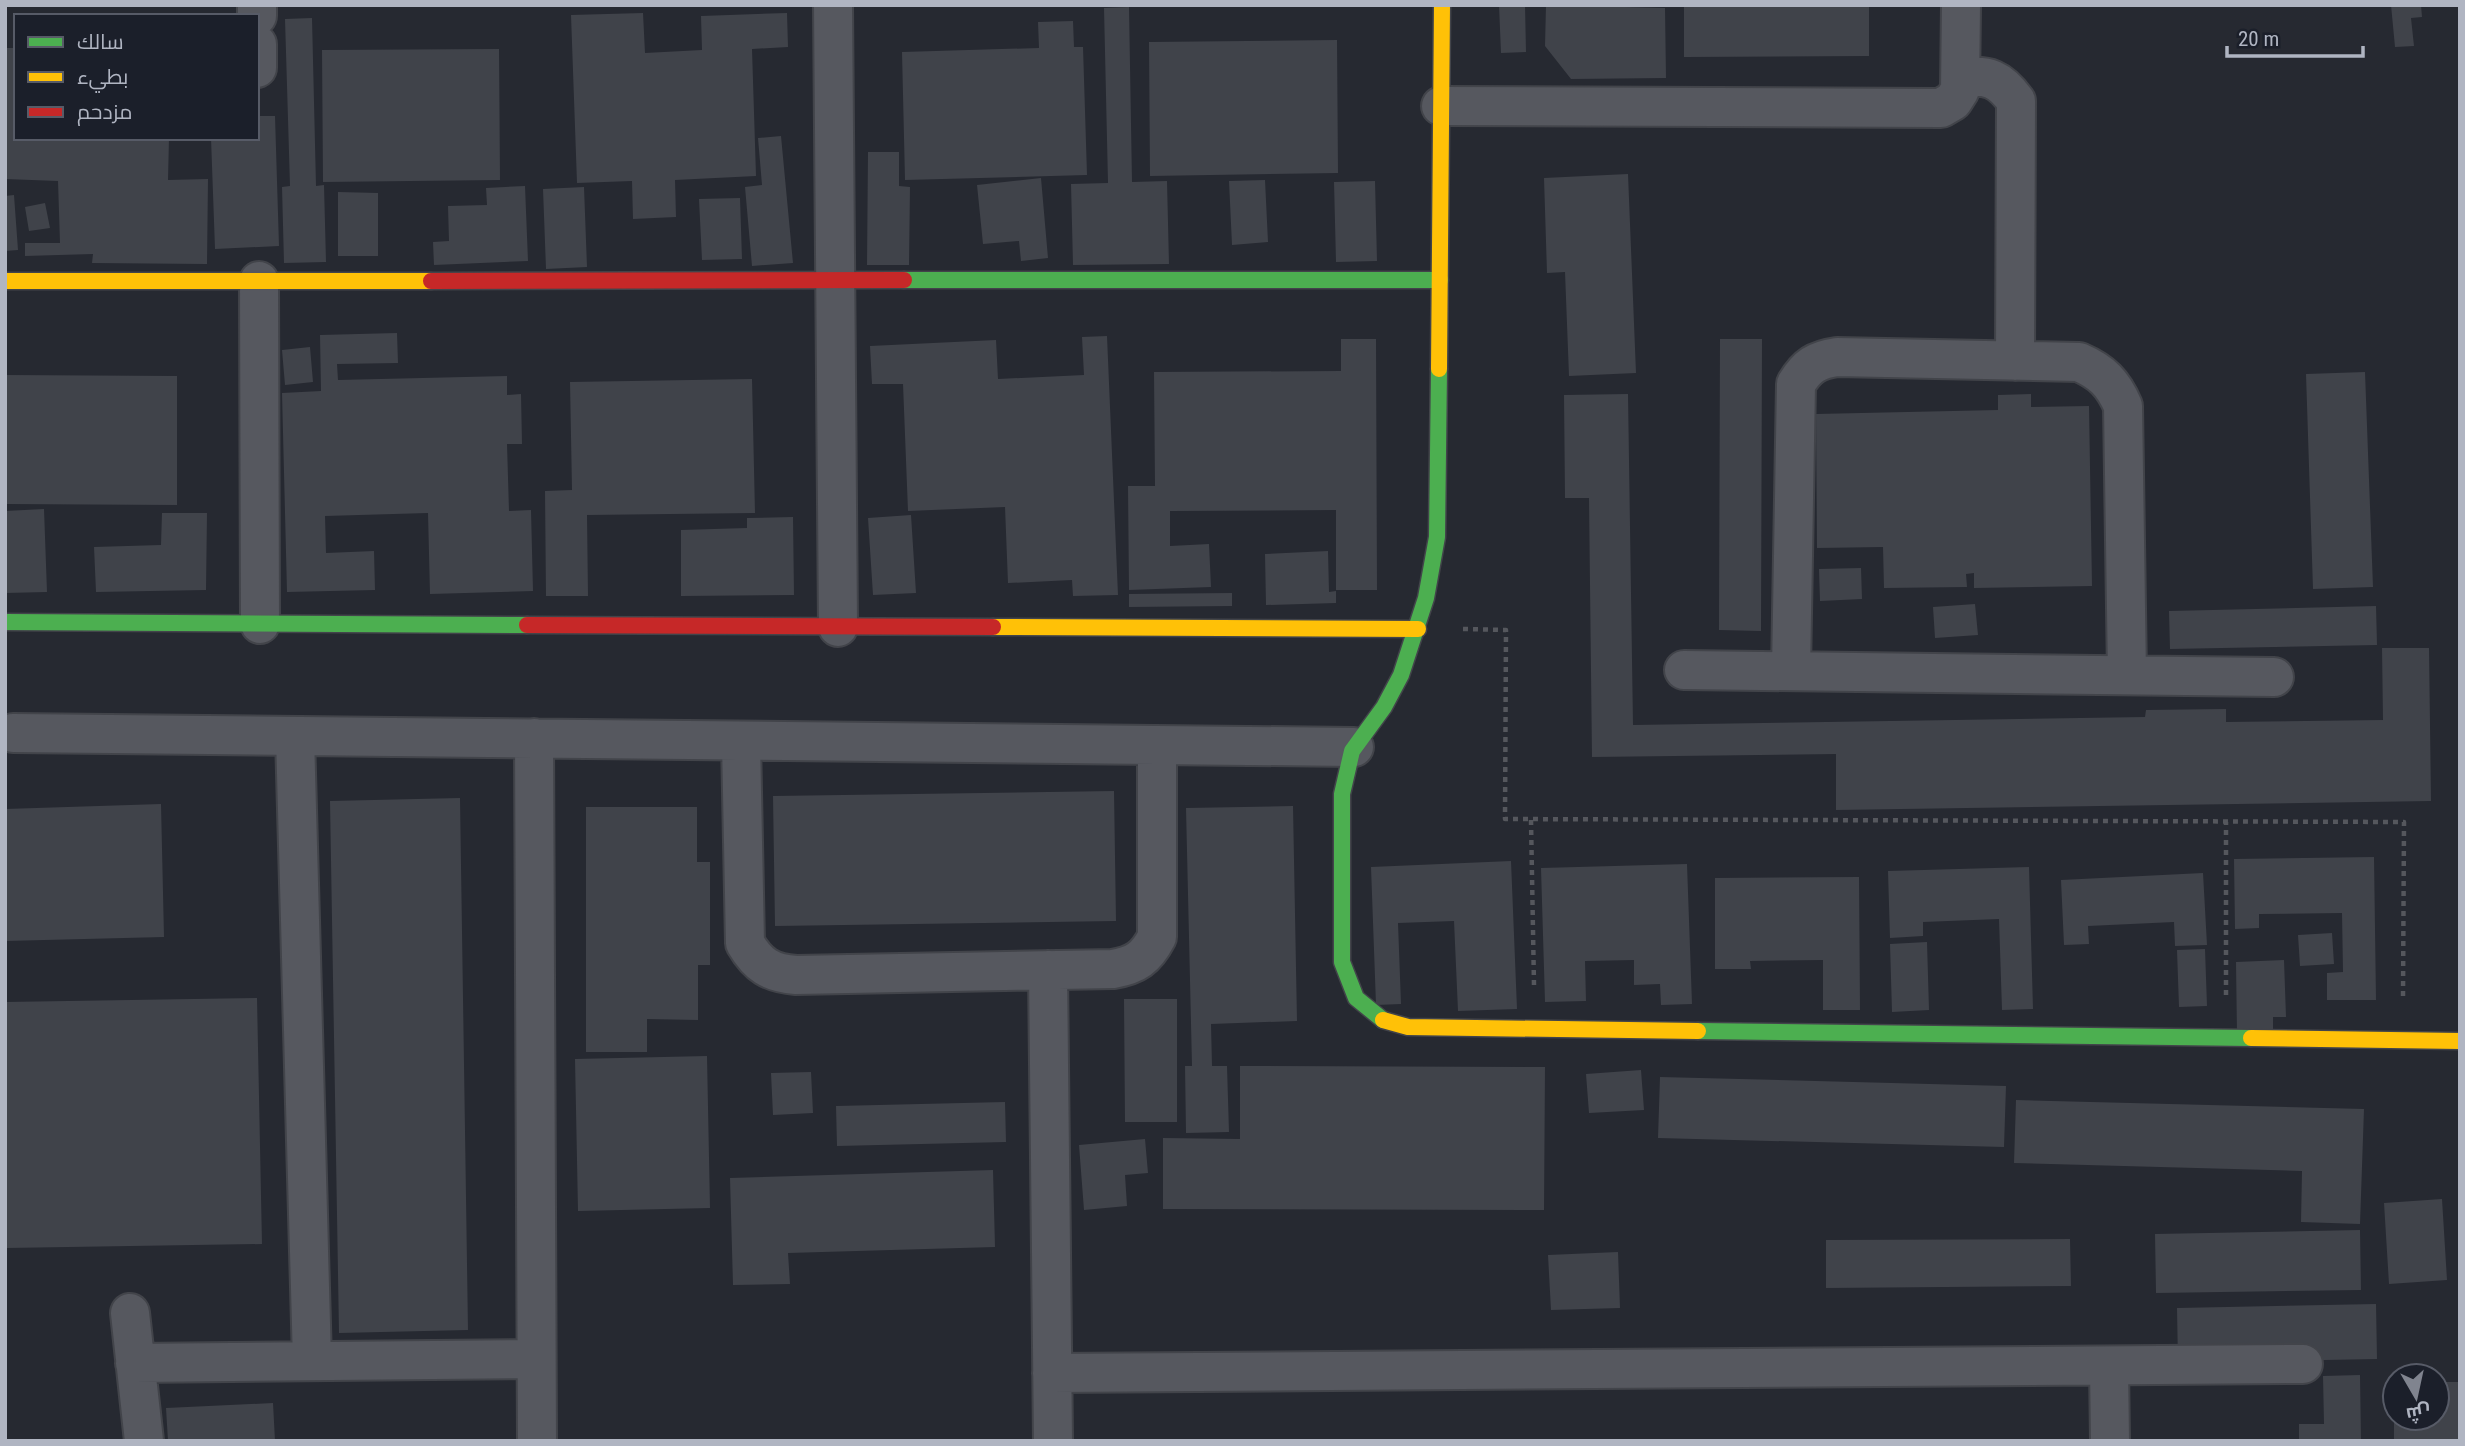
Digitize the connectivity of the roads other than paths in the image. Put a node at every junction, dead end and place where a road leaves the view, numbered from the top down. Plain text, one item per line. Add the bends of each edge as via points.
1 (833, 5) edge
2 (1442, 5) edge
3 (1961, 5) edge
4 (1962, 78) junction
5 (1441, 106) junction
6 (1440, 280) junction
7 (5, 281) edge
8 (259, 281) junction
9 (836, 281) junction
10 (2015, 360) junction
11 (5, 622) edge
12 (260, 624) junction
13 (838, 627) junction
14 (1418, 629) junction
15 (1684, 670) dead end
16 (1791, 671) junction
17 (2127, 676) junction
18 (2274, 677) dead end
19 (13, 733) dead end
20 (295, 736) junction
21 (534, 738) junction
22 (741, 741) junction
23 (1157, 745) junction
24 (1354, 747) junction
25 (1048, 971) junction
26 (2460, 1041) edge
27 (130, 1313) dead end
28 (536, 1359) junction
29 (312, 1361) junction
30 (135, 1363) junction
31 (2303, 1364) dead end
32 (2109, 1366) junction
33 (1052, 1373) junction
34 (144, 1441) edge
35 (537, 1441) edge
36 (1052, 1441) edge
37 (2110, 1441) edge

1 - 9 street
2 - 5 street
3 - 4 street
4 - 5 street via 1953,101 1929,110
4 - 10 street via 1984,75 2003,83 2016,101
5 - 6 street
6 - 9 street
6 - 14 street via 1438,516
7 - 8 street
8 - 9 street
8 - 12 street
9 - 13 street
10 - 16 street via 1836,357 1819,359 1805,369 1796,384 1794,402
10 - 17 street via 2079,362 2099,371 2114,386 2123,406
11 - 12 street
12 - 13 street
13 - 14 street
14 - 24 street via 1393,693
15 - 16 street
16 - 17 street
17 - 18 street
19 - 20 street
20 - 21 street
20 - 29 street
21 - 22 street
21 - 28 street
22 - 23 street
22 - 25 street via 745,943 756,962 775,973 796,975
23 - 24 street
23 - 25 street via 1157,937 1148,955 1132,965
24 - 26 street via 1342,794 1342,962 1355,1000 1370,1015 1388,1023 1408,1027
25 - 33 street
27 - 30 street
28 - 29 street
28 - 35 street
29 - 30 street
30 - 34 street
31 - 32 street
32 - 33 street
32 - 37 street
33 - 36 street

